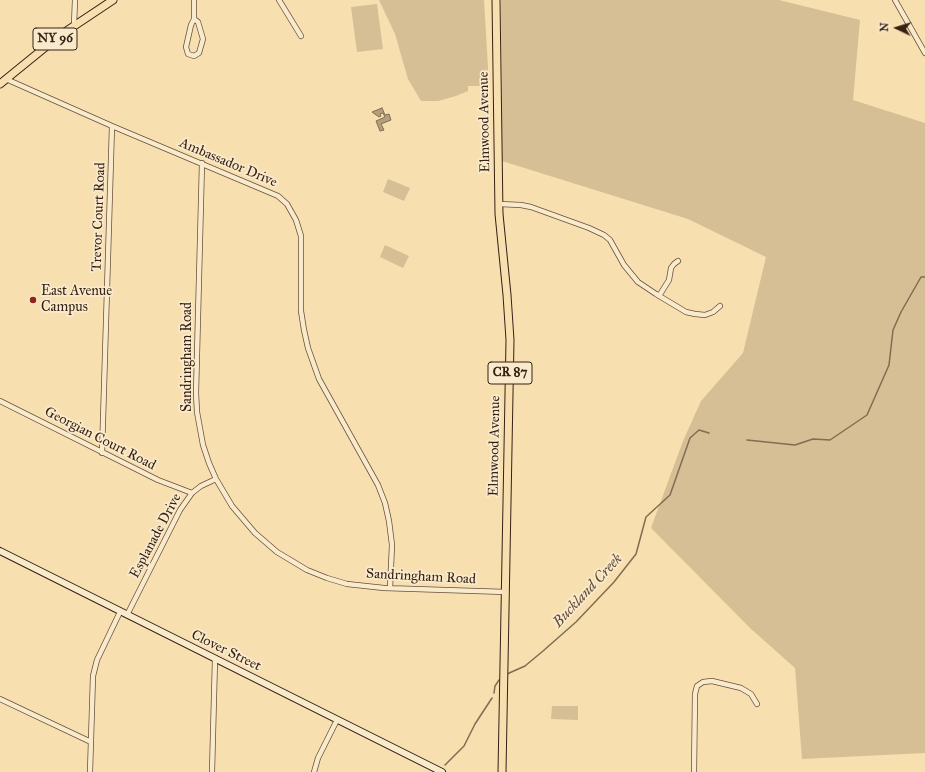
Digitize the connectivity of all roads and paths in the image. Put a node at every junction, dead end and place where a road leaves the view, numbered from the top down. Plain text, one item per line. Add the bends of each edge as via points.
1 (75, 0) edge
2 (113, 0) edge
3 (194, 0) edge
4 (279, 0) edge
5 (496, 0) edge
6 (895, 0) edge
7 (194, 19) junction
8 (74, 25) junction
9 (301, 36) dead end
10 (925, 52) edge
11 (3, 81) edge
12 (112, 126) junction
13 (202, 163) junction
14 (499, 204) junction
15 (678, 261) dead end
16 (659, 296) junction
17 (720, 306) dead end
18 (0, 401) edge
19 (102, 453) junction
20 (216, 479) junction
21 (192, 493) junction
22 (0, 551) edge
23 (390, 588) junction
24 (506, 592) junction
25 (120, 612) junction
26 (127, 615) junction
27 (215, 659) junction
28 (0, 699) edge
29 (757, 704) dead end
30 (337, 720) junction
31 (91, 742) junction
32 (90, 772) edge
33 (212, 772) edge
34 (314, 772) edge
35 (442, 772) edge
36 (502, 772) edge
37 (694, 772) edge

1 - 8 street
2 - 8 main road, NY 96
3 - 7 street
4 - 9 street
5 - 14 main road, Elmwood Avenue / CR 87
6 - 10 street
7 - 7 street via 186,47 188,54 194,56 199,53 204,39 198,22
8 - 11 main road, NY 96
11 - 12 street, Ambassador Drive
12 - 13 street, Ambassador Drive
12 - 19 street, Trevor Court Road
13 - 20 street, Sandringham Road via 196,393 200,432
13 - 23 street, Ambassador Drive via 278,196 287,204 296,220 302,243 301,301 306,340 319,379 378,485 385,503 392,545
14 - 16 street via 521,205 604,235 633,275
14 - 24 main road, Elmwood Avenue / CR 87 via 510,340
15 - 16 street via 674,264 669,280
16 - 17 street via 686,312 695,314 709,313
18 - 19 street, Georgian Court Road
19 - 21 street, Georgian Court Road
20 - 21 street, Esplanade Drive
20 - 23 street, Sandringham Road via 246,524 288,560 336,581
21 - 26 street, Esplanade Drive via 176,517
22 - 25 main road, Clover Street
23 - 24 street, Sandringham Road
24 - 36 main road, Elmwood Avenue / CR 87
25 - 26 main road, Clover Street
25 - 31 street via 93,676
26 - 27 main road, Clover Street
27 - 30 main road, Clover Street
27 - 33 street
28 - 31 street
29 - 37 street via 751,694 741,688 712,681 703,682 698,686 695,694
30 - 34 street
30 - 35 main road, Clover Street
31 - 32 street

